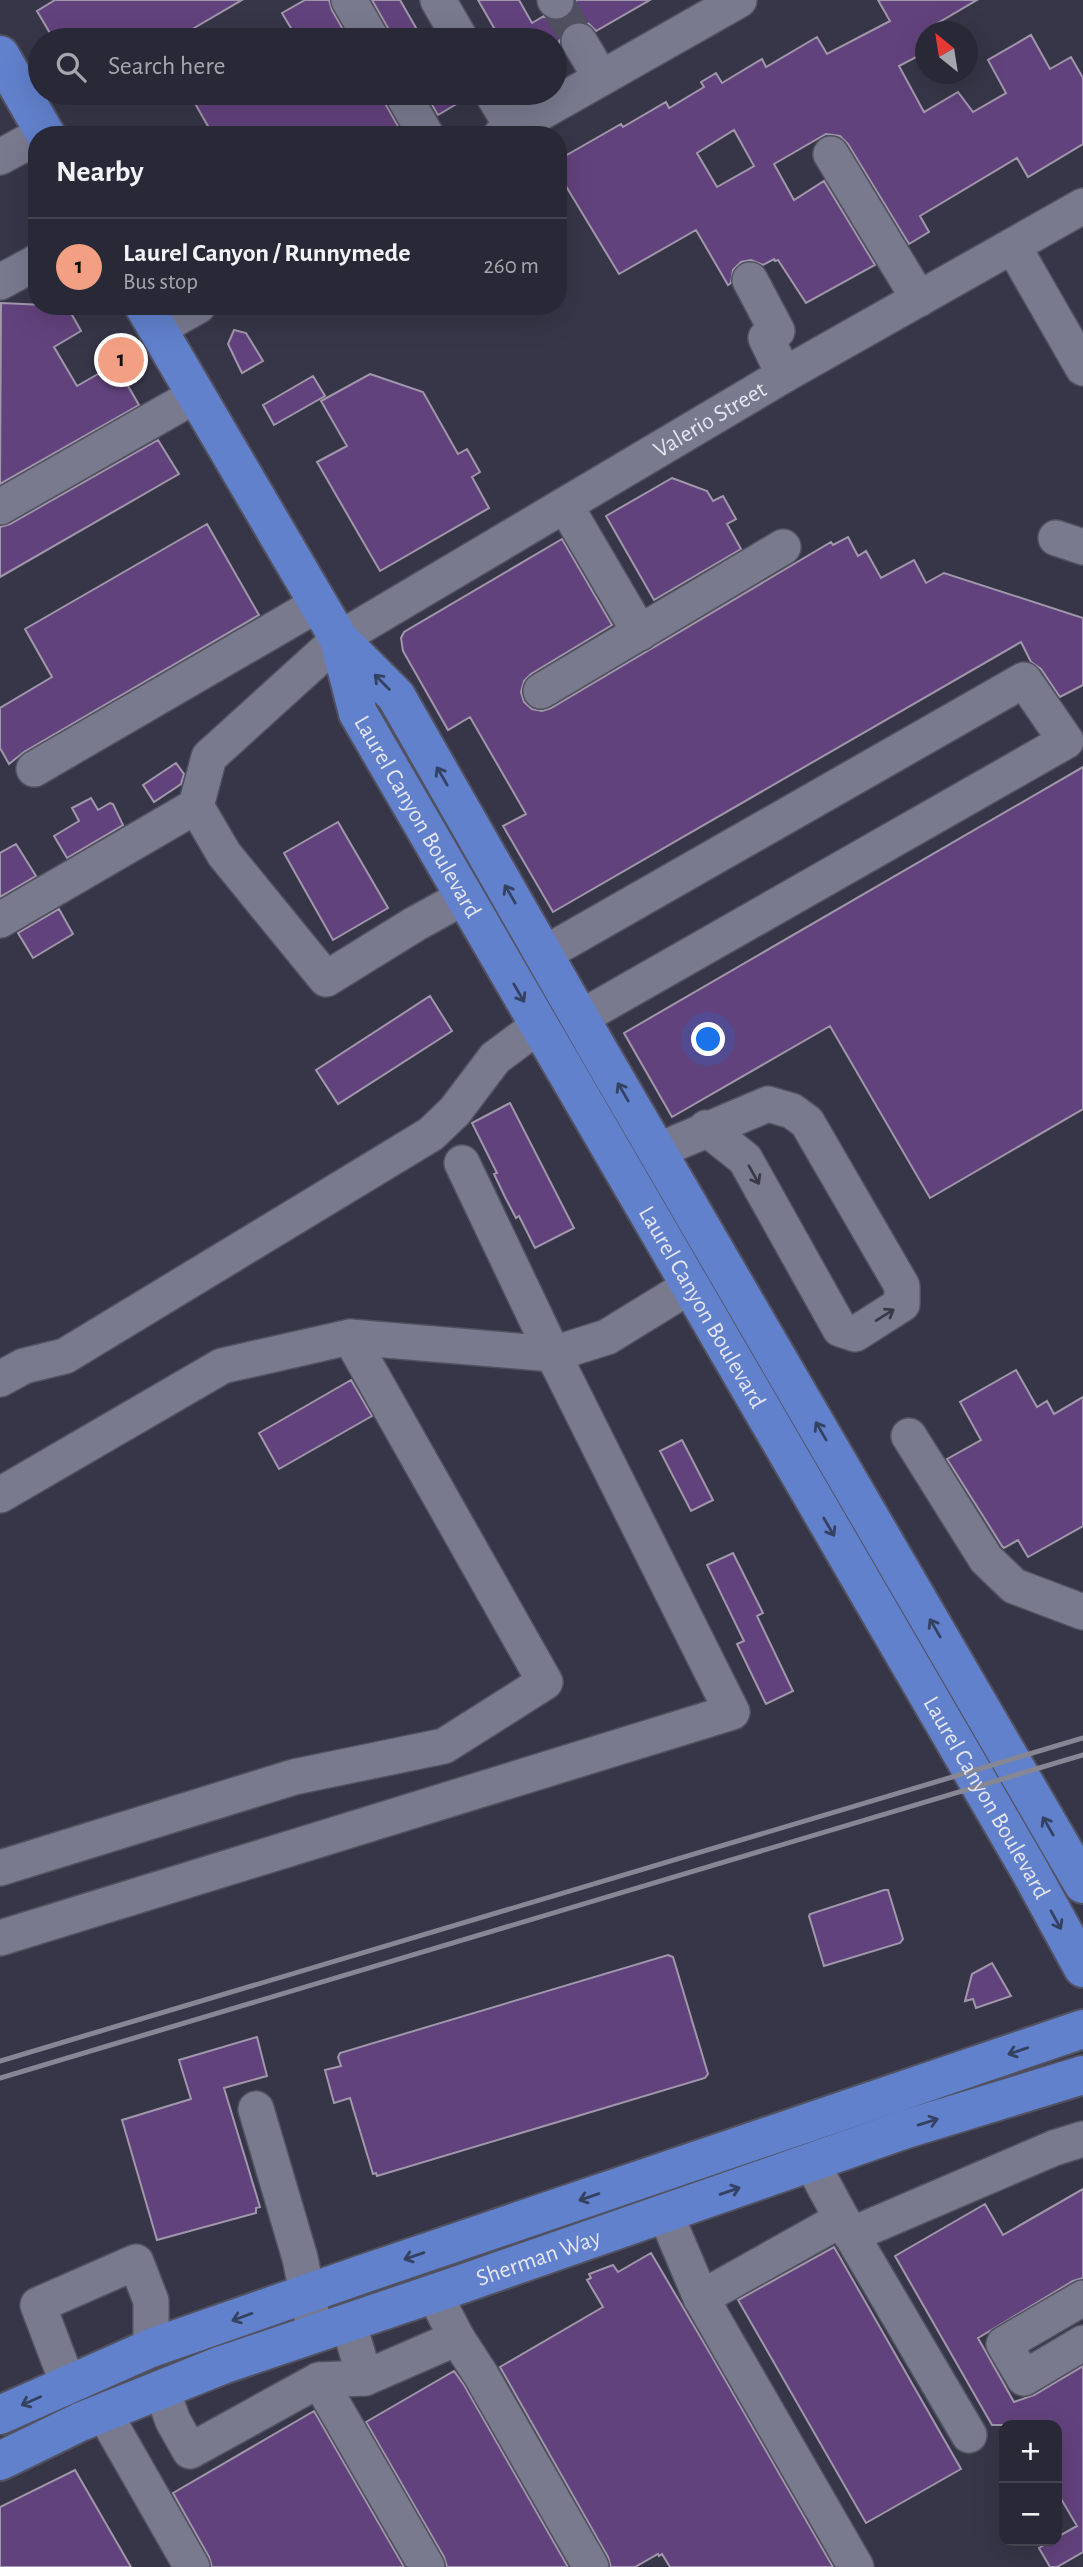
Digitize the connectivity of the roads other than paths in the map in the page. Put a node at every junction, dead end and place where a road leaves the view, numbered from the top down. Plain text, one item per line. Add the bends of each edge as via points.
1 (349, 0) edge
2 (438, 0) edge
3 (739, 0) edge
4 (365, 28) edge
5 (454, 28) edge
6 (579, 41) tunnel mouth
7 (0, 55) edge
8 (600, 78) junction
9 (567, 97) edge
10 (409, 105) edge
11 (497, 105) edge
12 (553, 105) edge
13 (37, 126) edge
14 (421, 126) edge
15 (505, 126) edge
16 (516, 126) edge
17 (28, 142) edge
18 (831, 155) dead end
19 (0, 157) edge
20 (1083, 206) edge
21 (1013, 246) junction
22 (28, 267) edge
23 (750, 280) dead end
24 (0, 282) edge
25 (919, 299) junction
26 (151, 318) edge
27 (1083, 368) edge
28 (784, 375) junction
29 (196, 395) junction
30 (565, 505) junction
31 (0, 507) edge
32 (783, 547) dead end
33 (318, 604) junction
34 (640, 633) junction
35 (339, 639) junction
36 (541, 691) dead end
37 (34, 769) dead end
38 (196, 806) junction
39 (464, 897) junction
40 (0, 920) edge
41 (544, 954) junction
42 (580, 1018) junction
43 (538, 1026) junction
44 (706, 1128) junction
45 (657, 1151) junction
46 (462, 1163) dead end
47 (622, 1172) junction
48 (690, 1286) junction
49 (350, 1337) junction
50 (553, 1354) junction
51 (0, 1379) edge
52 (909, 1436) dead end
53 (0, 1495) edge
54 (1080, 1611) edge
55 (0, 1868) edge
56 (1083, 1884) edge
57 (0, 1938) edge
58 (1083, 1968) edge
59 (1083, 2029) edge
60 (1083, 2075) edge
61 (256, 2109) dead end
62 (1083, 2139) edge
63 (811, 2162) junction
64 (654, 2175) junction
65 (665, 2213) junction
66 (847, 2227) junction
67 (306, 2294) junction
68 (434, 2294) junction
69 (701, 2298) junction
70 (1083, 2298) edge
71 (331, 2328) junction
72 (457, 2338) junction
73 (1083, 2343) edge
74 (152, 2348) junction
75 (365, 2378) junction
76 (319, 2379) junction
77 (68, 2384) junction
78 (161, 2388) junction
79 (0, 2414) edge
80 (92, 2417) junction
81 (969, 2435) dead end
82 (0, 2461) edge
83 (192, 2567) edge
84 (427, 2567) edge
85 (591, 2567) edge
86 (856, 2567) edge

1 - 4 street
2 - 5 street
3 - 8 street
6 - 8 street
7 - 13 main road
8 - 9 street
10 - 14 street
11 - 15 street
12 - 16 street
17 - 19 street
18 - 25 street
20 - 21 street, Valerio Street
21 - 25 street, Valerio Street
21 - 27 street
22 - 24 street
23 - 28 street via 777,331 766,338
25 - 28 street, Valerio Street
26 - 29 main road, Laurel Canyon Boulevard
28 - 30 street, Valerio Street
29 - 31 street
29 - 33 main road, Laurel Canyon Boulevard
30 - 34 street
30 - 35 street, Valerio Street
32 - 34 street
33 - 35 main road, Laurel Canyon Boulevard
33 - 37 street
34 - 36 street
35 - 38 street, Valerio Street via 209,757
35 - 39 main road, Laurel Canyon Boulevard via 358,713
41 -> 35 main road, Laurel Canyon Boulevard via 397,696
38 - 39 street via 224,854 327,979
38 - 40 street
39 -> 43 main road, Laurel Canyon Boulevard
41 - 42 main road, Laurel Canyon Boulevard
41 - 42 street via 1024,680 1066,741
45 -> 42 main road, Laurel Canyon Boulevard
43 - 47 main road, Laurel Canyon Boulevard
43 - 51 street via 495,1058 455,1111 431,1134 65,1356 24,1366
44 -> 44 street via 745,1158 840,1329 855,1334 901,1304 902,1286 807,1122 792,1111 768,1104
44 - 45 street
45 - 47 main road
56 -> 45 main road, Laurel Canyon Boulevard
46 - 50 street
47 - 48 main road, Laurel Canyon Boulevard
48 - 50 street via 607,1337
48 -> 58 main road, Laurel Canyon Boulevard
49 - 50 street
49 - 53 street via 222,1366
49 - 55 street via 545,1682 444,1746 294,1777
50 - 57 street via 732,1712
52 - 54 street via 986,1559 1014,1586
59 -> 64 main road, Sherman Way
63 -> 60 main road, Sherman Way
61 - 67 street via 300,2258
62 - 66 street
65 -> 63 main road, Sherman Way
63 - 66 street
64 - 65 main road
64 -> 67 main road, Sherman Way
65 - 68 main road, Sherman Way
65 - 69 street
66 - 69 street
66 - 81 street
67 - 71 street
67 -> 74 main road, Sherman Way
68 - 71 main road, Sherman Way
68 - 72 street
69 - 86 street
70 - 73 street via 1004,2344 1024,2378
71 - 75 street
71 - 78 main road, Sherman Way
72 - 75 street
72 - 85 street
74 - 77 main road, Sherman Way
74 - 77 street via 151,2301 136,2262 38,2305
74 - 78 main road
75 - 76 street
76 - 78 street via 190,2451
76 - 84 street
77 -> 79 main road, Sherman Way
77 - 80 main road
78 - 80 main road, Sherman Way
80 - 82 main road, Sherman Way
80 - 83 street

